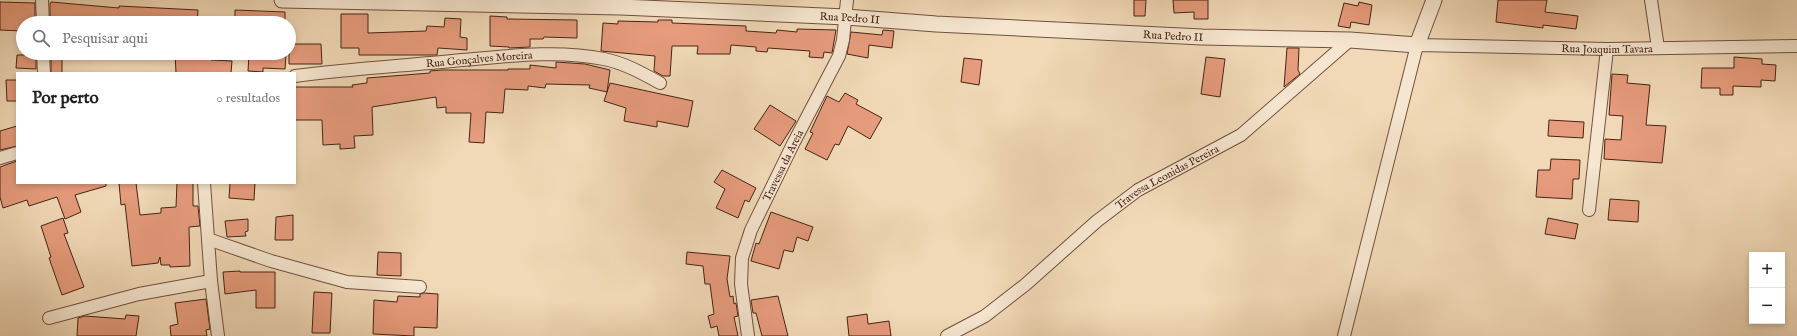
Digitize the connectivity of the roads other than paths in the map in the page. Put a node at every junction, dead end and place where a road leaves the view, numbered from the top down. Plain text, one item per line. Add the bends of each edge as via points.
1 (42, 0) edge
2 (282, 0) edge
3 (847, 0) edge
4 (1434, 0) edge
5 (1651, 0) edge
6 (529, 3) edge
7 (43, 16) edge
8 (846, 17) junction
9 (1350, 40) junction
10 (1417, 44) junction
11 (1797, 46) edge
12 (1658, 48) junction
13 (1607, 49) junction
14 (43, 60) edge
15 (44, 72) edge
16 (296, 76) edge
17 (660, 83) dead end
18 (16, 153) edge
19 (0, 158) edge
20 (204, 184) edge
21 (1589, 210) dead end
22 (208, 239) junction
23 (211, 281) junction
24 (420, 287) dead end
25 (49, 318) dead end
26 (218, 336) edge
27 (748, 336) edge
28 (947, 336) edge
29 (1344, 336) edge

1 - 7 street
2 - 6 street, Rua Pedro II
3 - 8 street, Travessa da Areia
4 - 10 street
5 - 12 street
6 - 8 street, Rua Pedro II
8 - 9 street, Rua Pedro II via 1202,37
8 - 27 street, Travessa da Areia via 839,56 787,155 751,230 742,258 741,284
9 - 10 street, Rua Pedro II
9 - 28 street, Travessa Leonidas Pereira via 1241,135 1138,190 1097,221 1025,285 985,316
10 - 13 street, Rua Joaquim Tavara
10 - 29 street
11 - 12 street, Rua Joaquim Tavara
12 - 13 street, Rua Joaquim Tavara
13 - 21 street
14 - 15 street
16 - 17 street, Rua Gonçalves Moreira via 476,59 578,55 620,64
18 - 19 street
20 - 22 street
22 - 23 street
22 - 24 street via 271,261 347,282
23 - 25 street via 139,294
23 - 26 street

